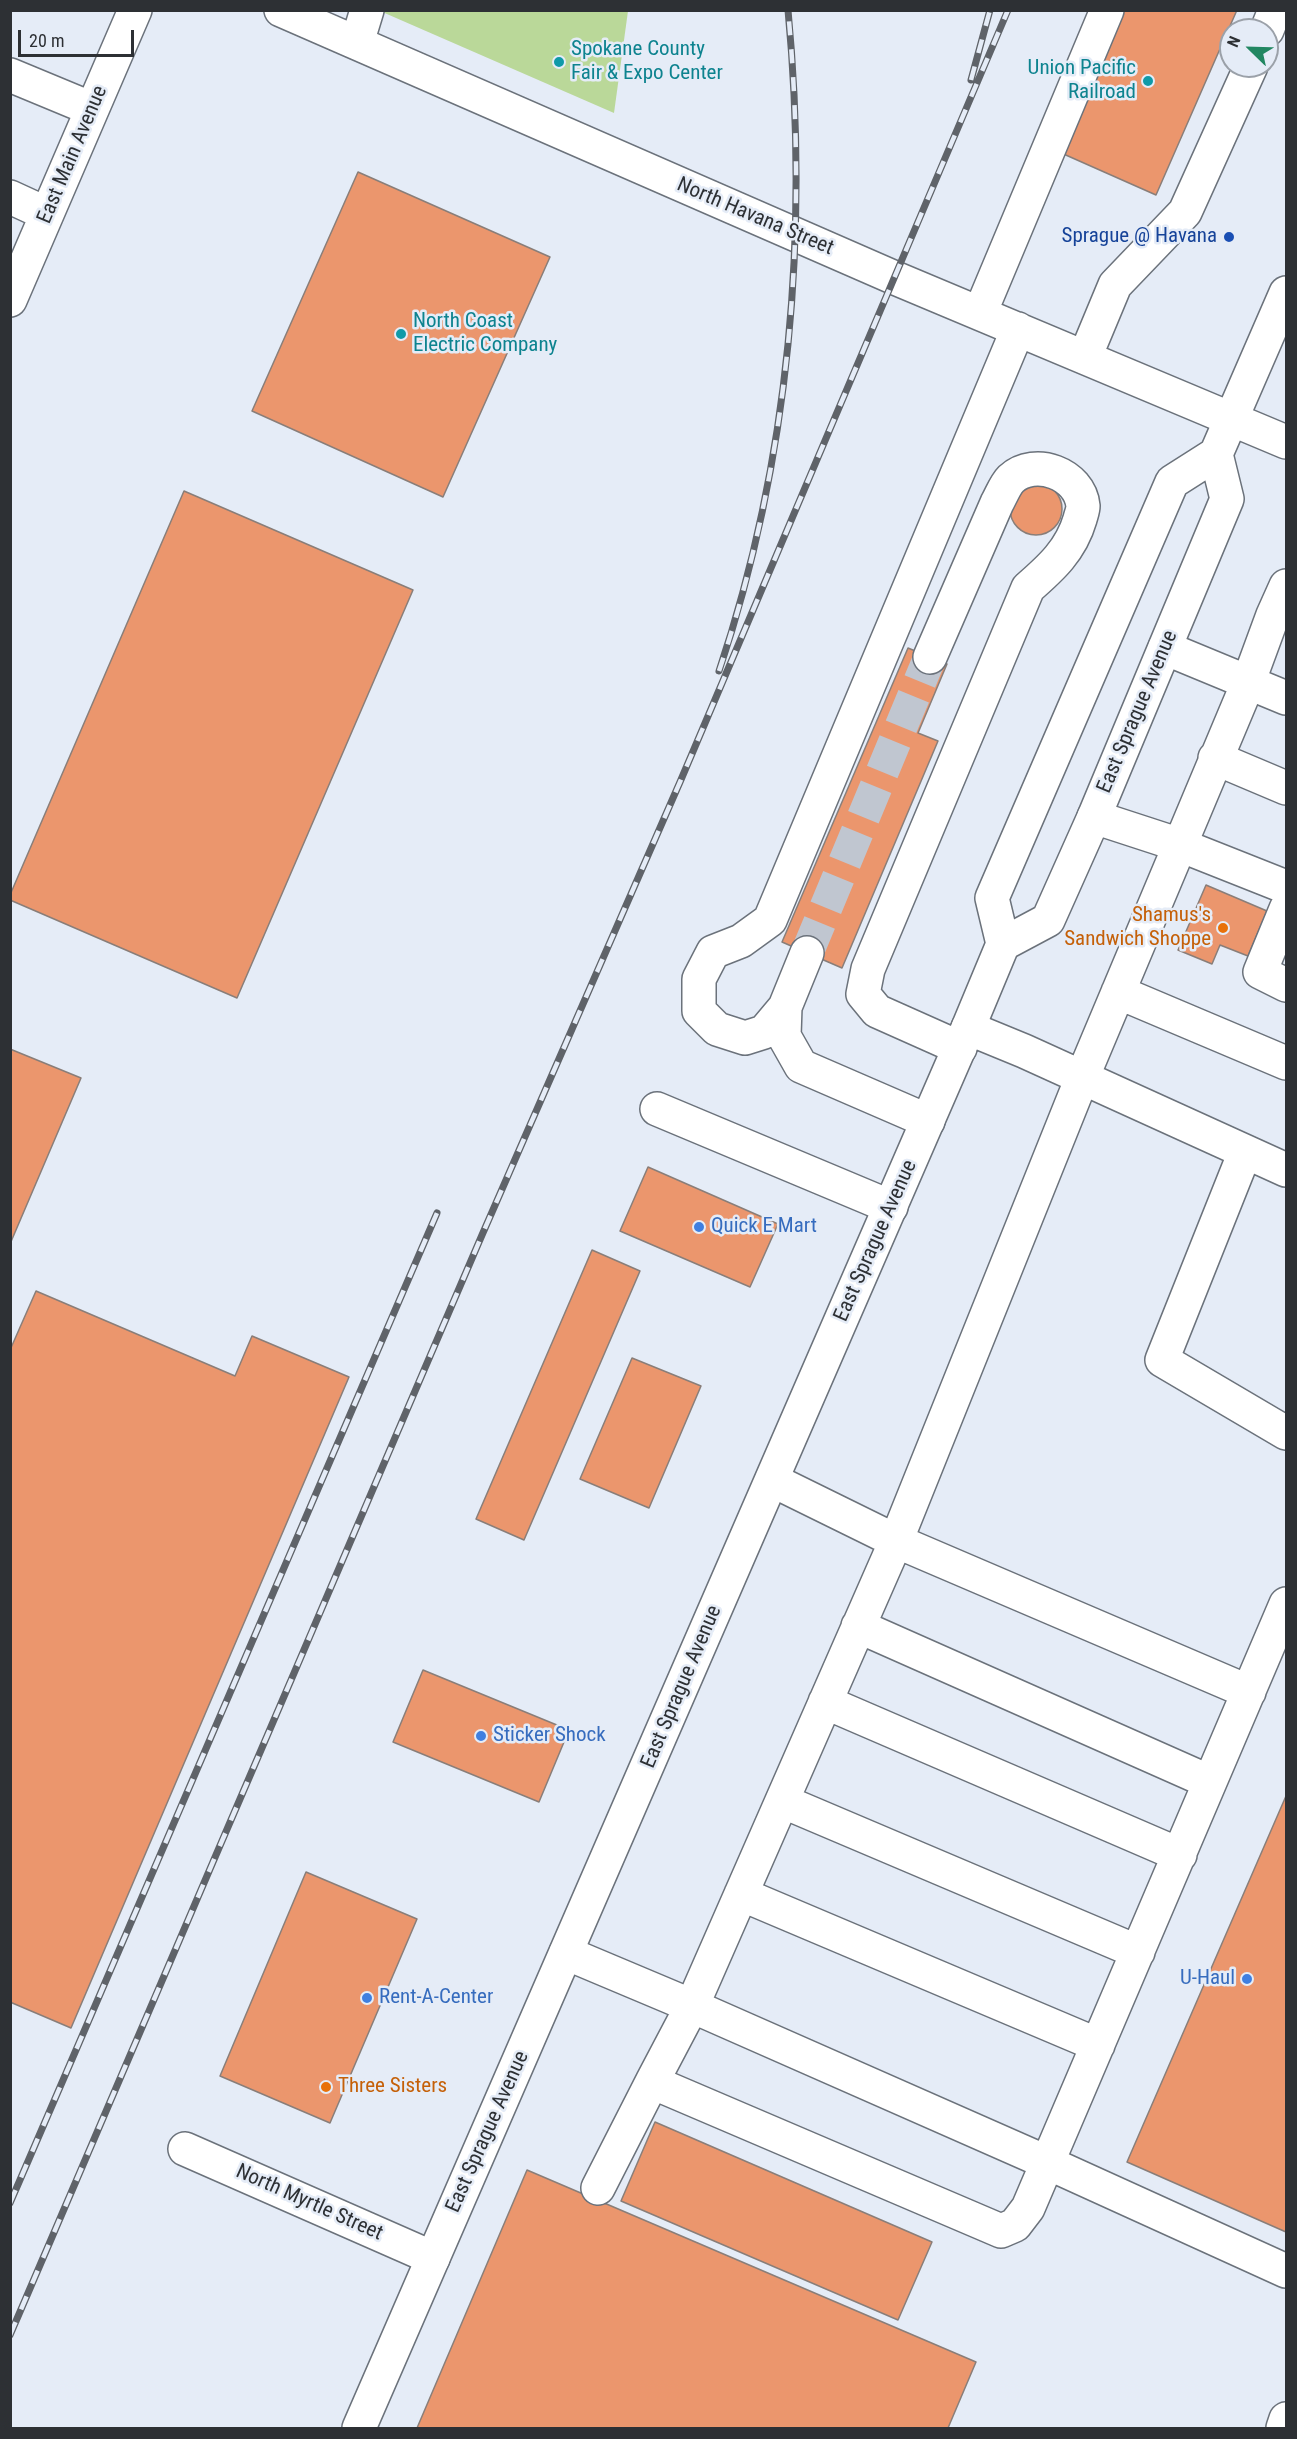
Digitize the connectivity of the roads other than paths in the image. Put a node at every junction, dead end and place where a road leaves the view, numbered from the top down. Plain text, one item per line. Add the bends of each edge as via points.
1 (135, 10) edge
2 (281, 10) edge
3 (367, 10) edge
4 (1107, 10) edge
5 (357, 43) junction
6 (10, 75) edge
7 (1246, 78) edge
8 (92, 110) junction
9 (10, 197) edge
10 (47, 214) junction
11 (10, 300) edge
12 (1284, 307) edge
13 (980, 313) junction
14 (1018, 329) junction
15 (1085, 357) junction
16 (1232, 418) junction
17 (1287, 442) edge
18 (1216, 454) junction
19 (1287, 586) edge
20 (1165, 648) junction
21 (930, 657) tunnel mouth
22 (1248, 683) junction
23 (1287, 698) edge
24 (1215, 758) junction
25 (1287, 788) edge
26 (1094, 818) junction
27 (1180, 845) junction
28 (1287, 887) edge
29 (1287, 909) edge
30 (1003, 944) junction
31 (807, 953) tunnel mouth
32 (1287, 985) edge
33 (1118, 992) junction
34 (785, 1007) junction
35 (964, 1038) junction
36 (1287, 1063) edge
37 (1082, 1078) junction
38 (657, 1109) dead end
39 (928, 1122) junction
40 (1245, 1152) junction
41 (1287, 1170) edge
42 (891, 1207) junction
43 (1287, 1433) edge
44 (772, 1480) junction
45 (896, 1541) junction
46 (1287, 1604) edge
47 (858, 1626) junction
48 (1249, 1692) junction
49 (825, 1702) junction
50 (1210, 1782) junction
51 (782, 1801) junction
52 (1180, 1855) junction
53 (741, 1894) junction
54 (1138, 1952) junction
55 (566, 1953) junction
56 (692, 2006) junction
57 (1098, 2045) junction
58 (651, 2082) junction
59 (186, 2149) dead end
60 (1046, 2162) junction
61 (598, 2188) dead end
62 (433, 2258) junction
63 (1287, 2271) edge
64 (1287, 2419) edge
65 (359, 2428) edge
66 (1282, 2428) edge

1 - 8 main road, East Main Avenue
2 - 5 main road, North Havana Street
3 - 5 main road
4 - 13 main road
5 - 13 main road, North Havana Street
6 - 8 main road
7 - 15 main road via 1185,212 1115,285
8 - 10 main road, East Main Avenue
9 - 10 main road
10 - 11 main road, East Main Avenue
12 - 16 main road
13 - 14 main road, North Havana Street
14 - 15 main road, North Havana Street
14 - 34 main road via 770,920 741,941 713,952 699,979 699,1011 717,1029 745,1038 764,1032
15 - 16 main road, North Havana Street
16 - 17 main road, North Havana Street
16 - 18 main road
18 - 20 main road, East Sprague Avenue via 1227,499
18 - 30 main road via 1172,482 992,898
19 - 22 main road
20 - 22 main road
20 - 26 main road, East Sprague Avenue
21 - 35 main road via 1011,479 1031,469 1059,472 1076,487 1083,507 1075,536 1057,563 1028,588 868,969 863,994 877,1011
22 - 23 main road
22 - 24 main road
24 - 25 main road
24 - 27 main road
26 - 27 main road
26 - 30 main road, East Sprague Avenue via 1048,920
27 - 28 main road
27 - 33 main road
29 - 32 main road via 1260,972
30 - 35 main road, East Sprague Avenue
31 - 34 main road
33 - 36 main road
33 - 37 main road
34 - 39 main road via 784,1036 801,1066
35 - 37 main road
35 - 39 main road, East Sprague Avenue
37 - 40 main road
37 - 45 main road
38 - 42 main road
39 - 42 main road, East Sprague Avenue
40 - 41 main road
40 - 43 main road via 1162,1360
42 - 44 main road, East Sprague Avenue
44 - 45 main road
44 - 55 main road, East Sprague Avenue
45 - 47 main road
45 - 48 main road
46 - 48 main road
47 - 49 main road
47 - 50 main road
48 - 50 main road
49 - 51 main road
49 - 52 main road
50 - 52 main road
51 - 53 main road
51 - 54 main road
52 - 54 main road
53 - 56 main road
53 - 57 main road
54 - 57 main road
55 - 56 main road
55 - 62 main road, East Sprague Avenue
56 - 58 main road
56 - 60 main road
57 - 60 main road
58 - 60 main road via 1001,2231 1015,2225 1028,2208
58 - 61 main road
59 - 62 main road, North Myrtle Street
60 - 63 main road
62 - 65 main road, East Sprague Avenue
64 - 66 main road

